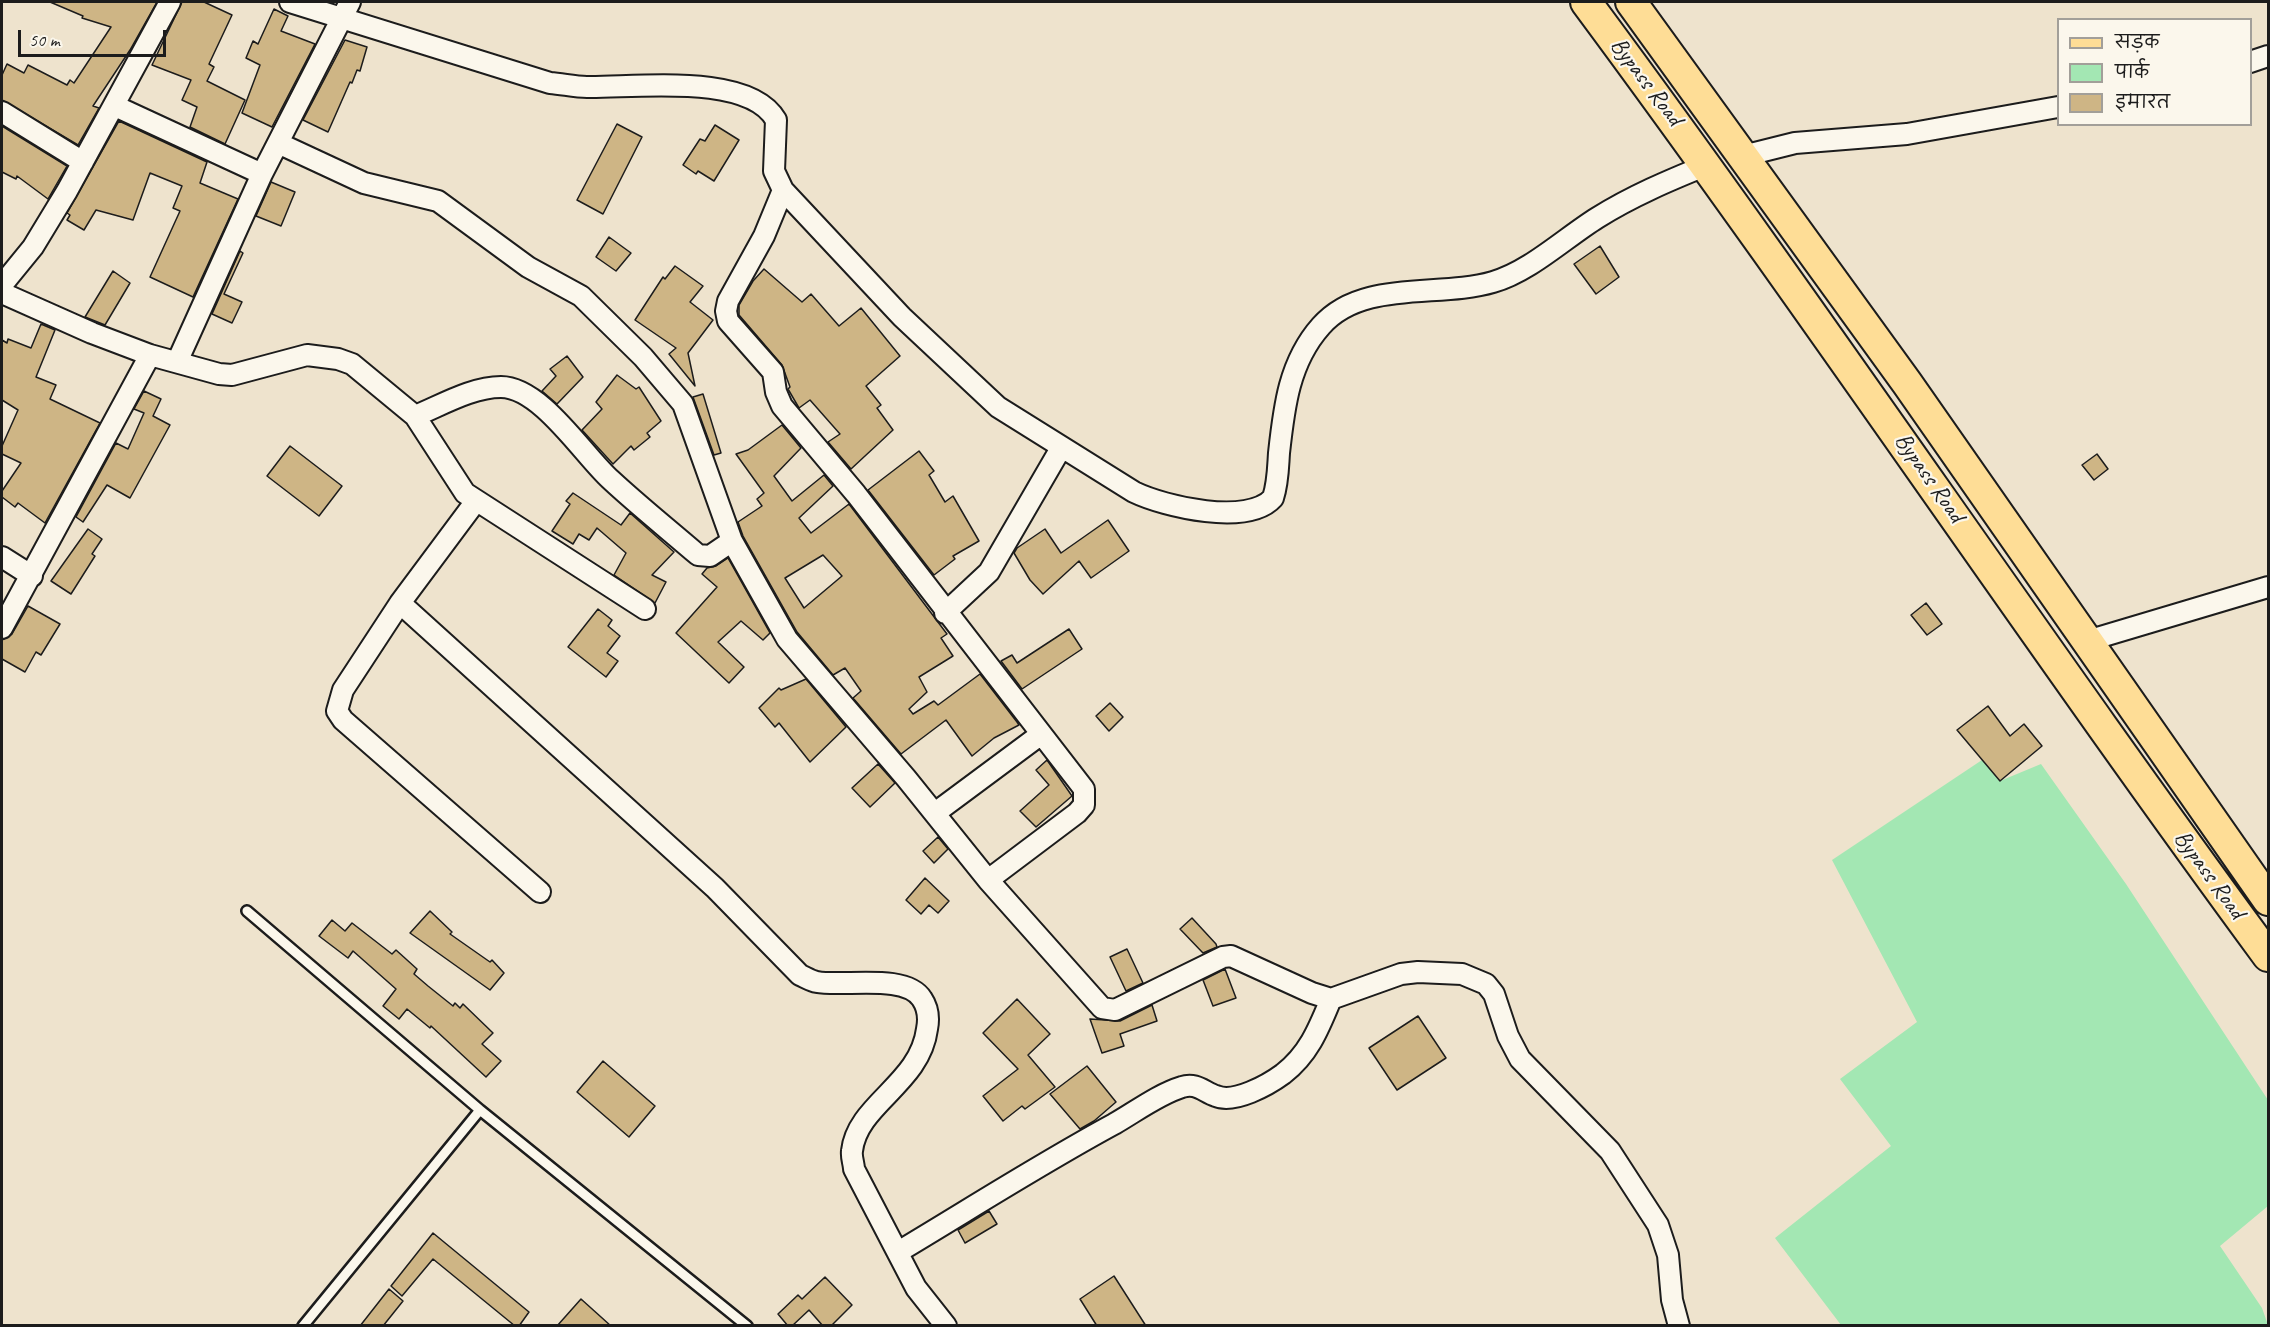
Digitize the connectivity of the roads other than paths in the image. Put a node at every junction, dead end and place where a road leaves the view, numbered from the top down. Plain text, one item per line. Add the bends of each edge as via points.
1 (170, 2) edge
2 (290, 2) edge
3 (1586, 2) edge
4 (1631, 2) edge
5 (346, 9) edge
6 (2268, 56) edge
7 (2252, 61) edge
8 (114, 106) junction
9 (2057, 107) edge
10 (2, 111) edge
11 (278, 143) junction
12 (1743, 156) junction
13 (83, 162) junction
14 (1707, 165) junction
15 (262, 174) junction
16 (783, 190) junction
17 (2, 285) edge
18 (2, 293) edge
19 (150, 355) junction
20 (177, 362) junction
21 (415, 416) junction
22 (1061, 448) junction
23 (476, 501) junction
24 (732, 541) junction
25 (2, 557) edge
26 (32, 576) junction
27 (2268, 587) edge
28 (399, 603) junction
29 (645, 609) dead end
30 (945, 613) junction
31 (2, 628) edge
32 (2087, 640) junction
33 (1040, 735) junction
34 (935, 813) junction
35 (988, 880) junction
36 (540, 892) dead end
37 (2268, 900) edge
38 (248, 911) dead end
39 (2268, 956) edge
40 (1331, 999) junction
41 (480, 1110) junction
42 (898, 1252) junction
43 (303, 1326) edge
44 (747, 1326) edge
45 (946, 1326) edge
46 (1679, 1326) edge

1 - 8 street
2 - 5 street
3 - 14 main road, Bypass Road
4 - 12 main road, Bypass Road
5 - 11 street
5 - 16 street via 550,83 586,87 702,85 747,98 766,108 776,120 774,171
6 - 7 street
8 - 13 street
8 - 15 street
9 - 12 street via 1907,134 1795,143
10 - 13 street
11 - 15 street
11 - 24 street via 364,183 438,201 528,267 581,296 643,357 683,404
12 - 32 main road, Bypass Road
13 - 17 street via 33,247
14 - 22 street via 1660,184 1597,218 1539,258 1496,281 1467,289 1383,295 1347,306 1322,325 1303,352 1285,396 1274,498 1258,509 1233,512 1157,503
14 - 39 main road, Bypass Road
15 - 20 street
16 - 22 street via 902,317 998,407
16 - 30 street via 764,236 728,301 728,321 773,372 782,406 856,494
18 - 19 street
19 - 20 street
19 - 26 street
20 - 21 street via 232,375 294,357 338,359 365,373
21 - 23 street via 454,478
21 - 24 street via 480,389 503,387 519,392 569,433 609,479 698,555 710,556
22 - 30 street via 989,572
23 - 28 street
23 - 29 street
24 - 34 street via 787,639
25 - 26 street
26 - 31 street
27 - 32 street
28 - 36 street via 343,690 337,711
28 - 42 street via 715,888 800,975 817,982 892,984 910,989 922,998 929,1018 918,1060 871,1111 852,1151 854,1169
30 - 33 street
32 - 37 main road, Bypass Road
33 - 34 street
33 - 35 street via 1084,789 1084,805
34 - 35 street
35 - 40 street via 1096,1003 1108,1010 1231,956
38 - 41 lane
40 - 42 street via 1315,1037 1301,1058 1281,1075 1227,1099 1202,1088 1182,1087
40 - 46 street via 1401,974 1418,972 1462,974 1486,984 1494,994 1520,1059 1610,1151 1658,1226 1668,1254
41 - 43 lane
41 - 44 lane
42 - 45 street via 916,1288

